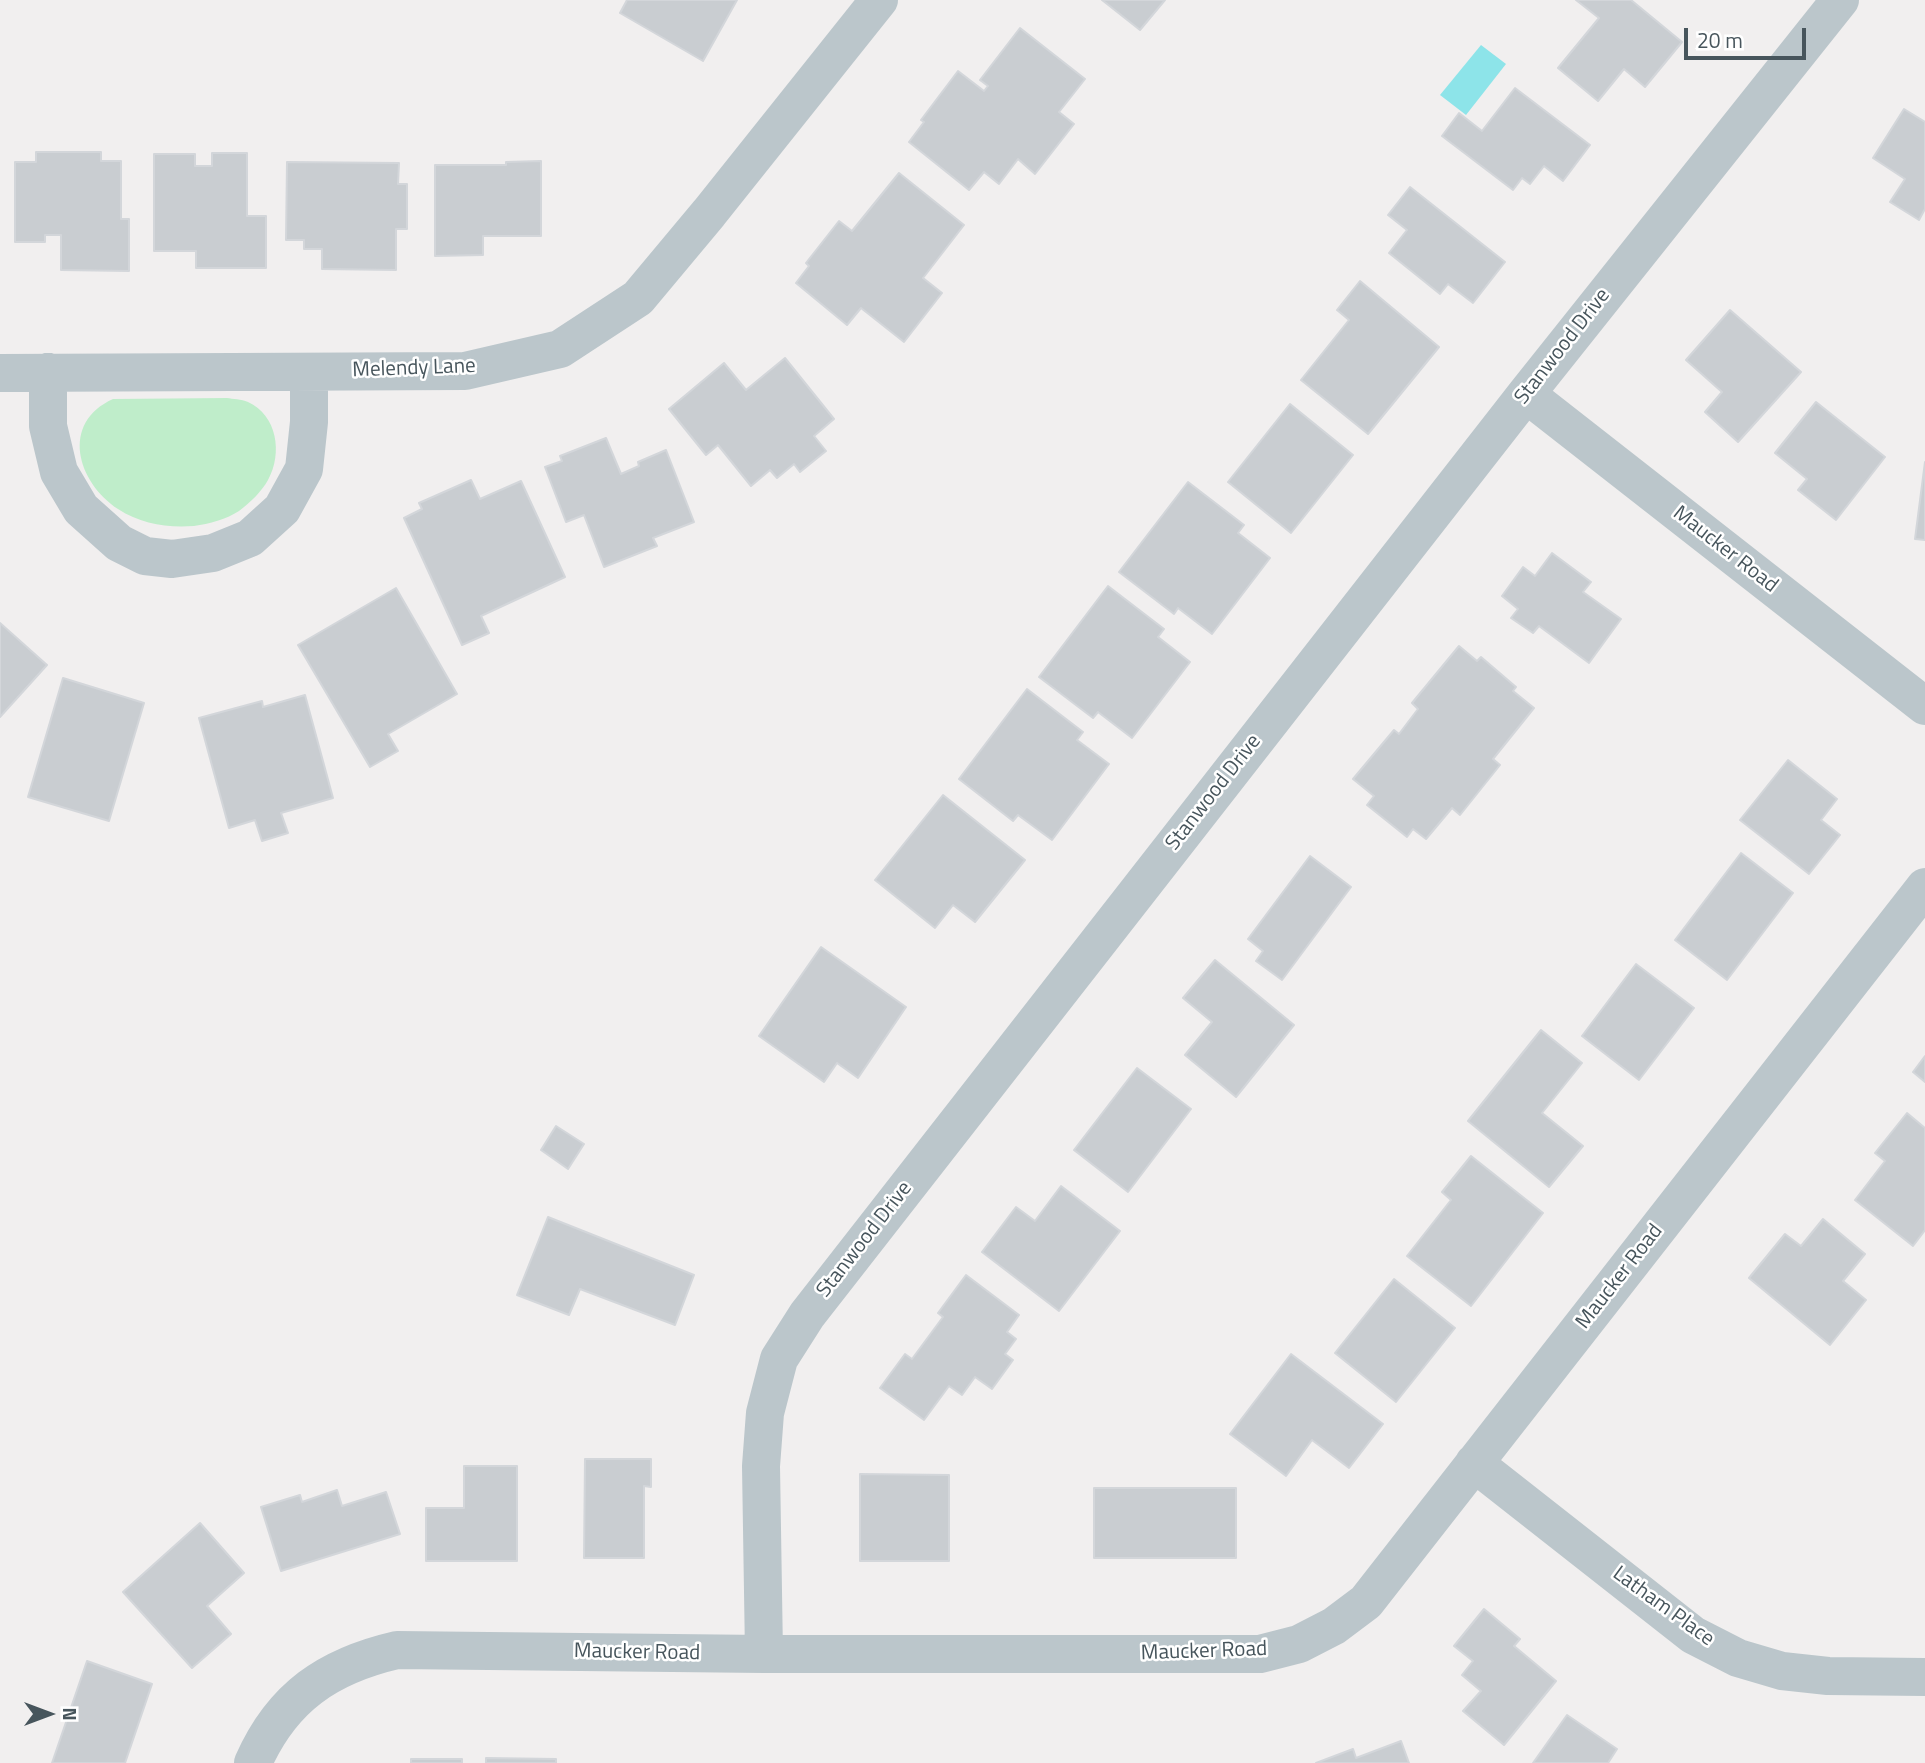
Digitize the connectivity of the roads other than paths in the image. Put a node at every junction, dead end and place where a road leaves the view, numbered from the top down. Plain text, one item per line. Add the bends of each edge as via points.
1 (879, 0) edge
2 (1840, 0) edge
3 (48, 372) junction
4 (309, 372) junction
5 (0, 373) edge
6 (1526, 394) junction
7 (1925, 706) edge
8 (1925, 887) edge
9 (1474, 1463) junction
10 (764, 1654) junction
11 (1925, 1677) edge
12 (253, 1763) edge

1 - 4 street, Melendy Lane via 638,298 560,349 465,371
2 - 6 street, Stanwood Drive
3 - 4 street, Melendy Lane
3 - 4 street via 48,425 58,472 81,509 119,543 145,556 172,559 213,554 250,538 282,509 304,469
3 - 5 street, Melendy Lane
6 - 7 street, Maucker Road
6 - 10 street, Stanwood Drive via 807,1315 779,1359 765,1412 761,1466
8 - 9 street, Maucker Road
9 - 10 street, Maucker Road via 1366,1602 1299,1644 1260,1654
9 - 11 street, Latham Place via 1693,1635 1738,1658 1782,1671 1828,1676
10 - 12 street, Maucker Road via 397,1650 335,1671 307,1690 263,1740

